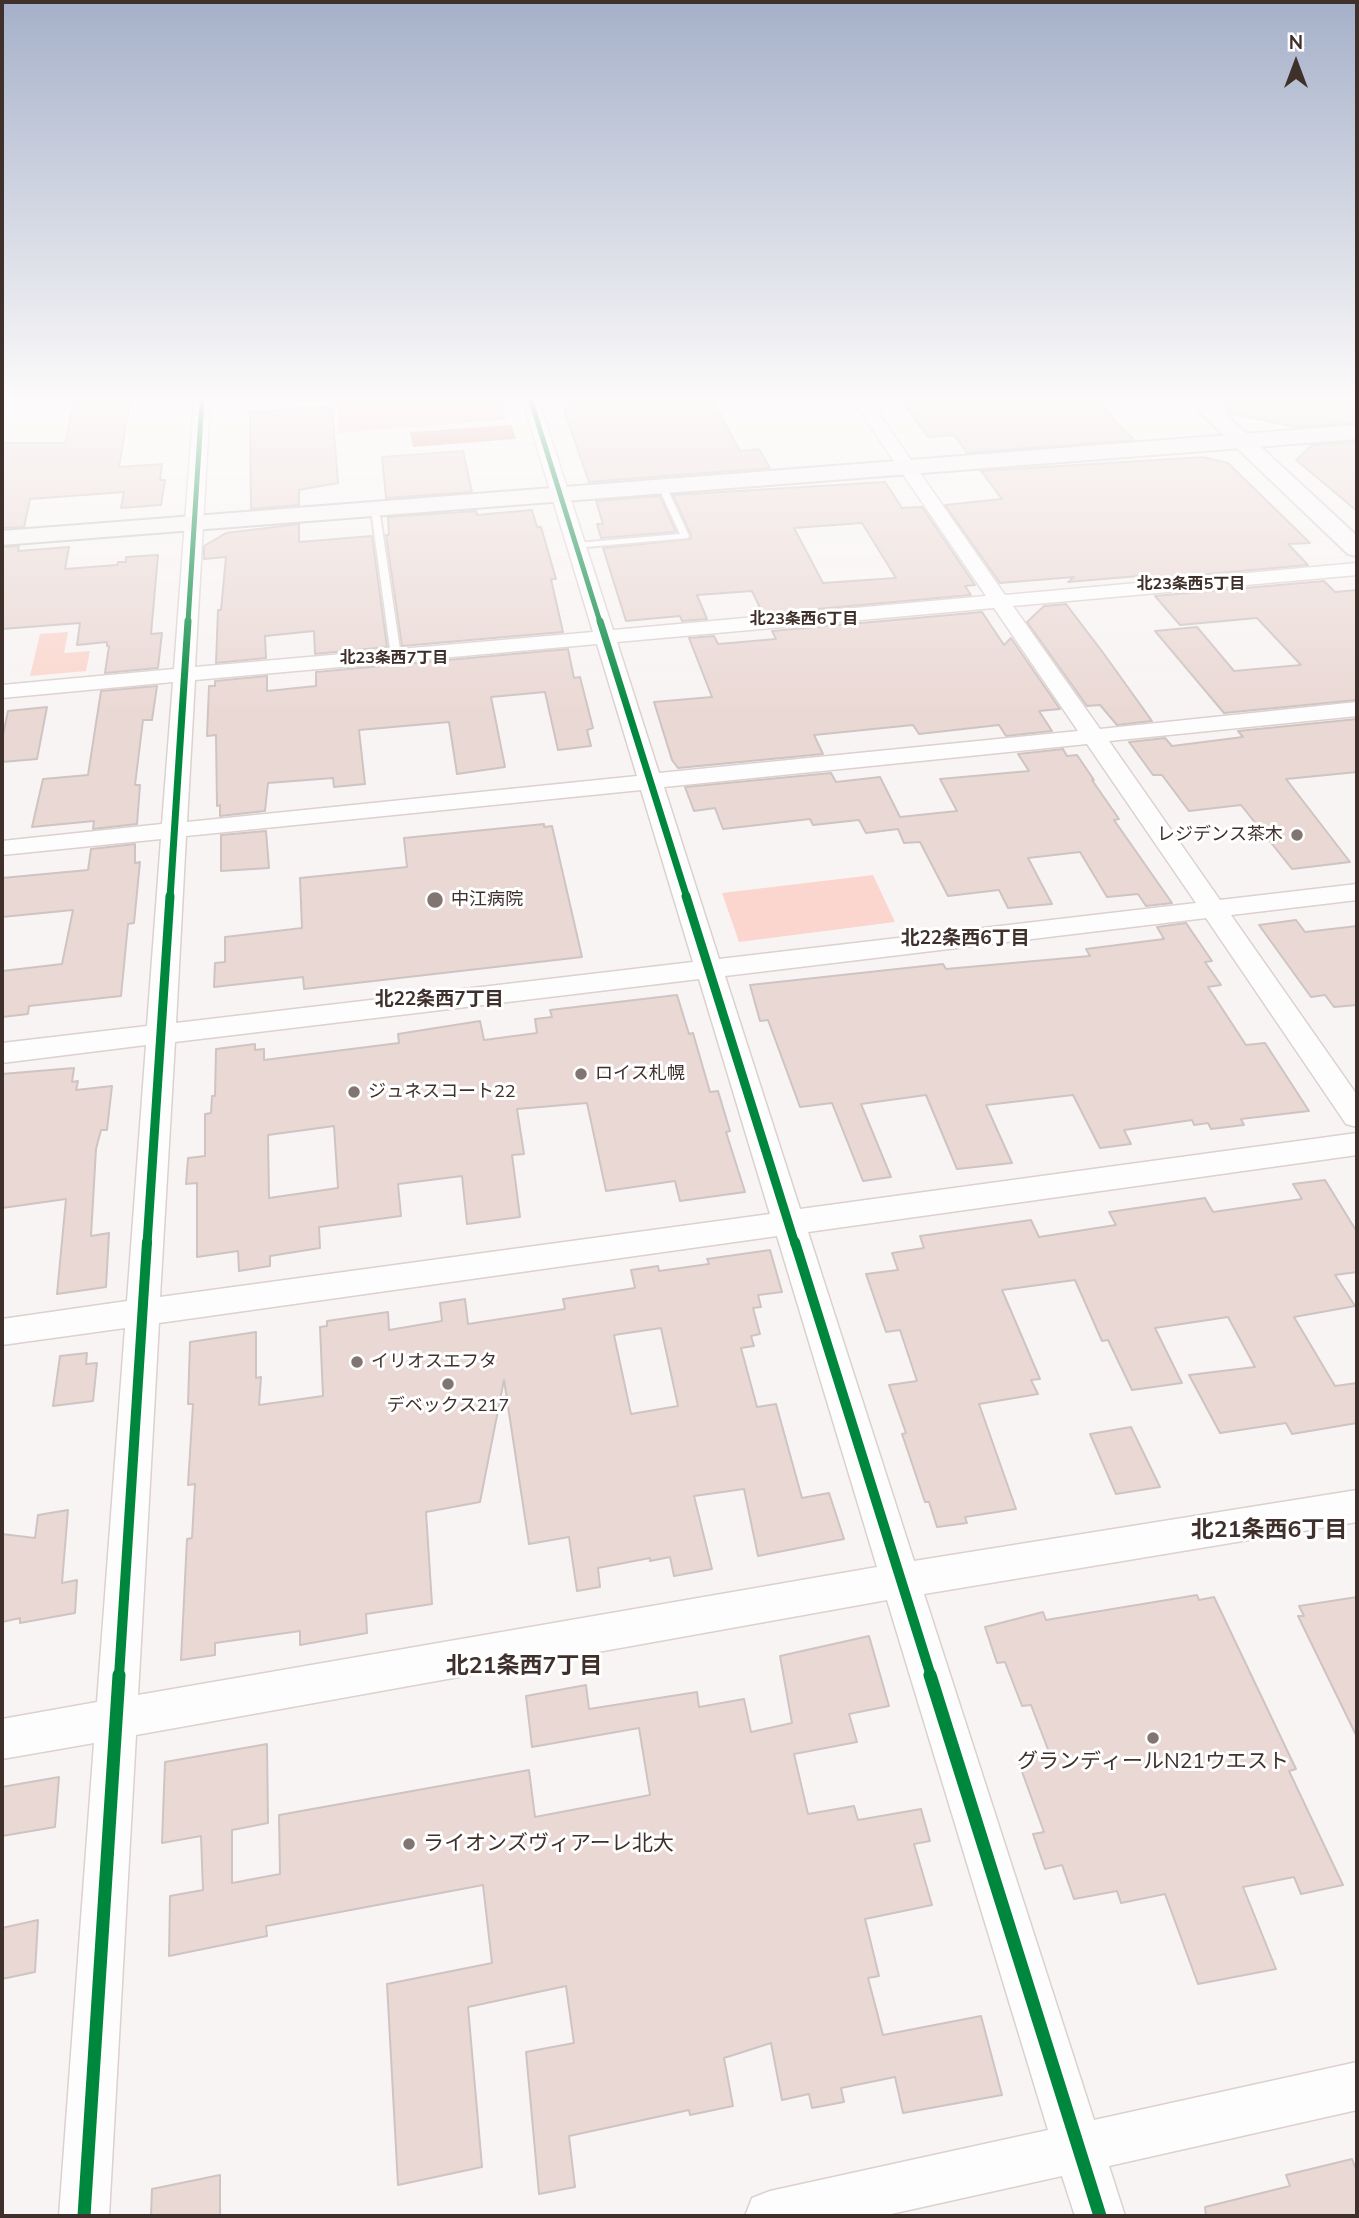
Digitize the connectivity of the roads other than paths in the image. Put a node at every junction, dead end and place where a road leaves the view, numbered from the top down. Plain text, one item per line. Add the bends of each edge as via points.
1 (195, 505) edge
2 (431, 505) edge
3 (564, 505) edge
4 (670, 505) edge
5 (933, 505) edge
6 (1309, 505) edge
7 (375, 509) junction
8 (194, 523) junction
9 (2, 538) edge
10 (577, 546) junction
11 (1357, 549) edge
12 (1357, 569) edge
13 (1000, 601) junction
14 (606, 637) junction
15 (396, 656) junction
16 (184, 675) junction
17 (2, 691) edge
18 (1357, 709) edge
19 (1094, 736) junction
20 (652, 781) junction
21 (174, 830) junction
22 (2, 848) edge
23 (1357, 892) edge
24 (1214, 909) junction
25 (710, 969) junction
26 (161, 1034) junction
27 (2, 1053) edge
28 (1357, 1117) edge
29 (1357, 1144) edge
30 (789, 1222) junction
31 (143, 1313) junction
32 (2, 1332) edge
33 (1357, 1506) edge
34 (901, 1580) junction
35 (117, 1719) junction
36 (2, 1739) edge
37 (1357, 2086) edge
38 (1079, 2148) junction
39 (84, 2216) edge
40 (769, 2216) edge
41 (1100, 2216) edge

1 - 8 street
2 - 7 main road
3 - 10 street
4 - 10 lane via 684,536
5 - 13 street
6 - 11 street
7 - 8 main road
7 - 15 lane
8 - 9 main road
8 - 16 street
10 - 14 street
12 - 13 street
13 - 14 street
13 - 19 street
14 - 15 street
14 - 20 street
15 - 16 street
16 - 17 street
16 - 21 street
18 - 19 street
19 - 20 street
19 - 24 street
20 - 21 street
20 - 25 street
21 - 22 street
21 - 26 street
23 - 24 street
24 - 25 street
24 - 28 street
25 - 26 street
25 - 30 street
26 - 27 street
26 - 31 street
29 - 30 street
30 - 31 street
30 - 34 street
31 - 32 street
31 - 35 street
33 - 34 street
34 - 35 street
34 - 38 street
35 - 36 street
35 - 39 street
37 - 38 street
38 - 40 street
38 - 41 street

